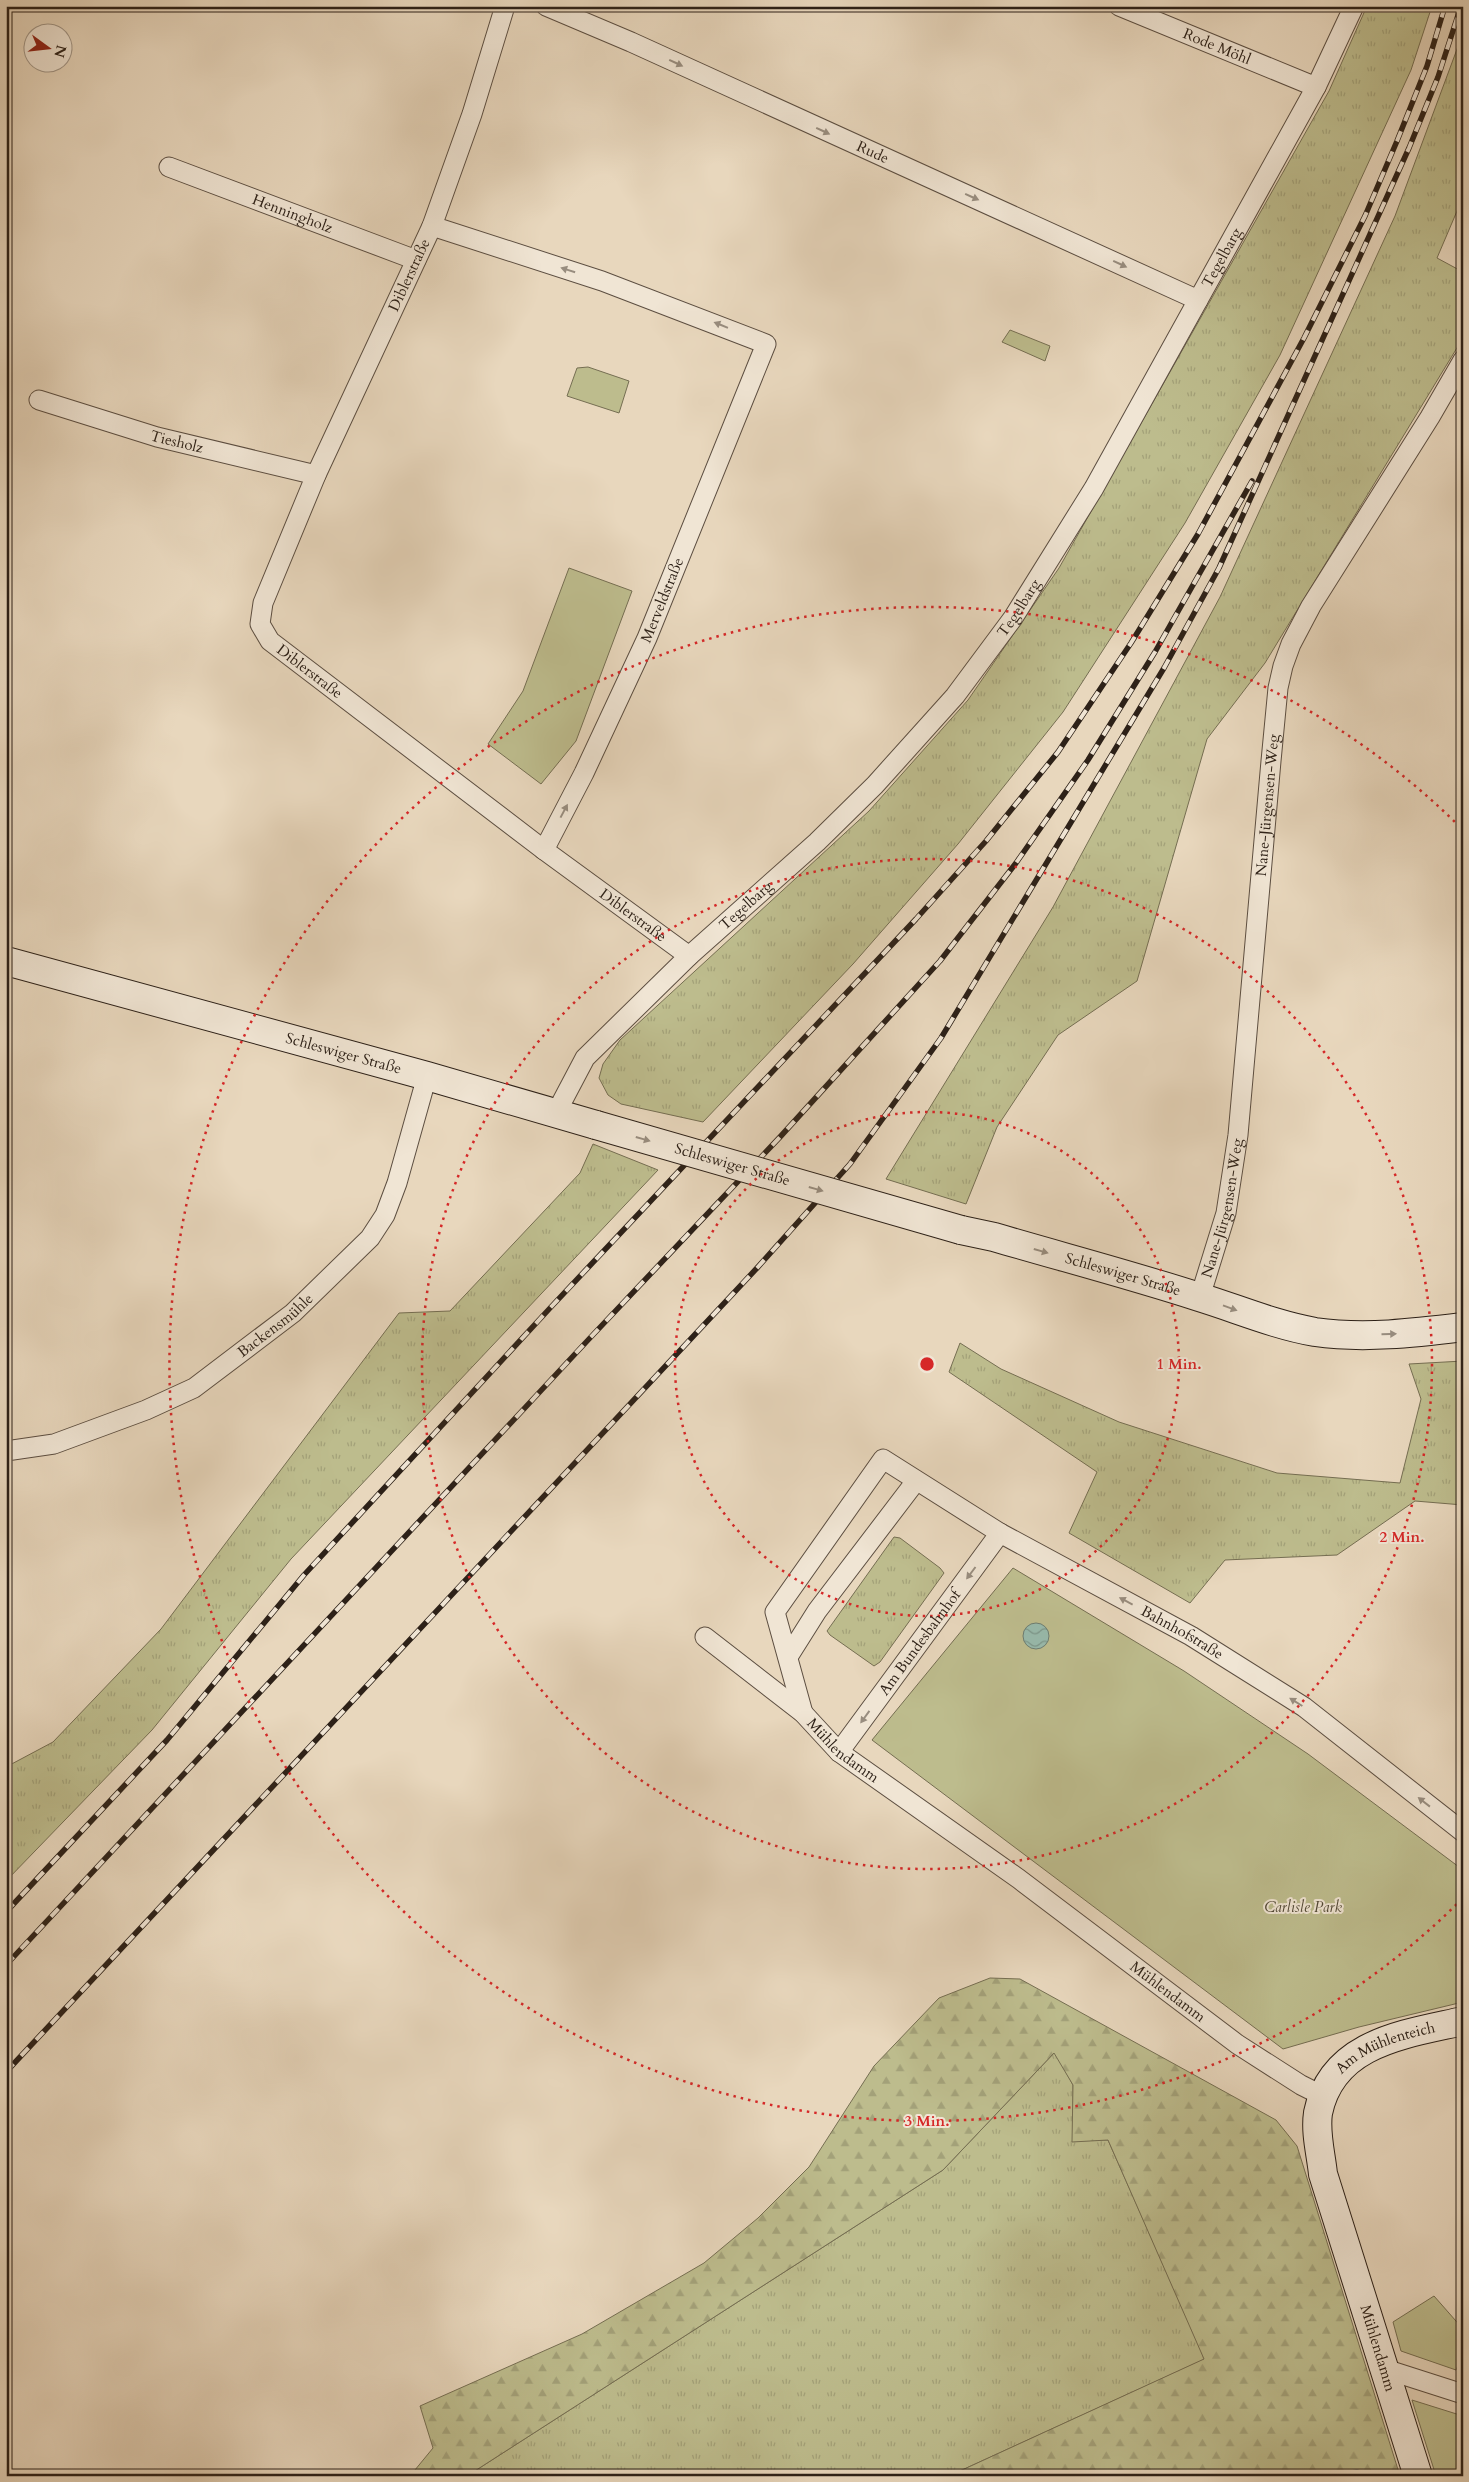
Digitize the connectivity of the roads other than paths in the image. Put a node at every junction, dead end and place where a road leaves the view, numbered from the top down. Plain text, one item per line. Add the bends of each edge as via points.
1 (505, 6) edge
2 (546, 6) edge
3 (1119, 6) edge
4 (1354, 6) edge
5 (1316, 87) junction
6 (169, 167) dead end
7 (432, 226) junction
8 (416, 260) junction
9 (1198, 300) junction
10 (766, 344) joint
11 (1463, 360) edge
12 (39, 400) dead end
13 (316, 474) junction
14 (544, 850) junction
15 (689, 956) junction
16 (6, 961) edge
17 (427, 1076) junction
18 (556, 1113) junction
19 (1200, 1297) junction
20 (1463, 1327) edge
21 (6, 1451) edge
22 (916, 1481) junction
23 (1000, 1533) junction
24 (705, 1637) dead end
25 (788, 1657) junction
26 (803, 1713) junction
27 (839, 1752) junction
28 (1463, 1832) edge
29 (1463, 2021) edge
30 (1323, 2096) junction
31 (1384, 2369) junction
32 (1463, 2394) edge
33 (1418, 2476) edge

1 - 7 street, Diblerstraße via 472,114
2 -> 9 street, Rude
3 - 5 street, Rode Möhl
4 - 5 street, Tegelbarg
5 - 9 street, Tegelbarg
6 - 8 street, Henningholz
7 - 8 street, Diblerstraße
10 -> 7 street, Diblerstraße via 616,286
8 - 13 street, Diblerstraße
9 - 15 street, Tegelbarg via 1061,542 1013,618 955,696 875,785 817,842
14 -> 10 street, Merveldstraße via 647,638
11 - 19 street, Nane-Jürgensen-Weg via 1311,606 1283,666 1270,761 1238,1135 1226,1213
12 - 13 street, Tiesholz via 157,437
13 - 14 street, Diblerstraße via 263,604 260,624 270,641
14 - 15 street, Diblerstraße
15 - 18 street, Tegelbarg via 585,1058
16 - 17 main road, Schleswiger Straße
17 - 18 main road, Schleswiger Straße
17 - 21 street, Backensmühle via 385,1215 370,1238 293,1313 194,1388 146,1410 54,1444
18 -> 19 main road, Schleswiger Straße, bridge
19 -> 20 main road, Schleswiger Straße via 1262,1319 1315,1332 1360,1336 1412,1334
22 - 23 street, Bahnhofstraße
22 - 25 street via 817,1611
22 - 25 street, Bahnhofstraße via 883,1459 776,1612
23 -> 27 street, Am Bundesbahnhof
28 -> 23 street, Bahnhofstraße via 1304,1707 1191,1636
24 - 26 street, Mühlendamm
25 - 26 street
26 - 27 street, Mühlendamm
27 - 30 street, Mühlendamm via 1019,1879 1237,2044
29 - 30 main road, Am Mühlenteich via 1384,2039 1365,2048 1335,2076
30 - 31 main road, Mühlendamm via 1317,2133 1323,2174
31 - 32 street
31 - 33 main road, Mühlendamm

